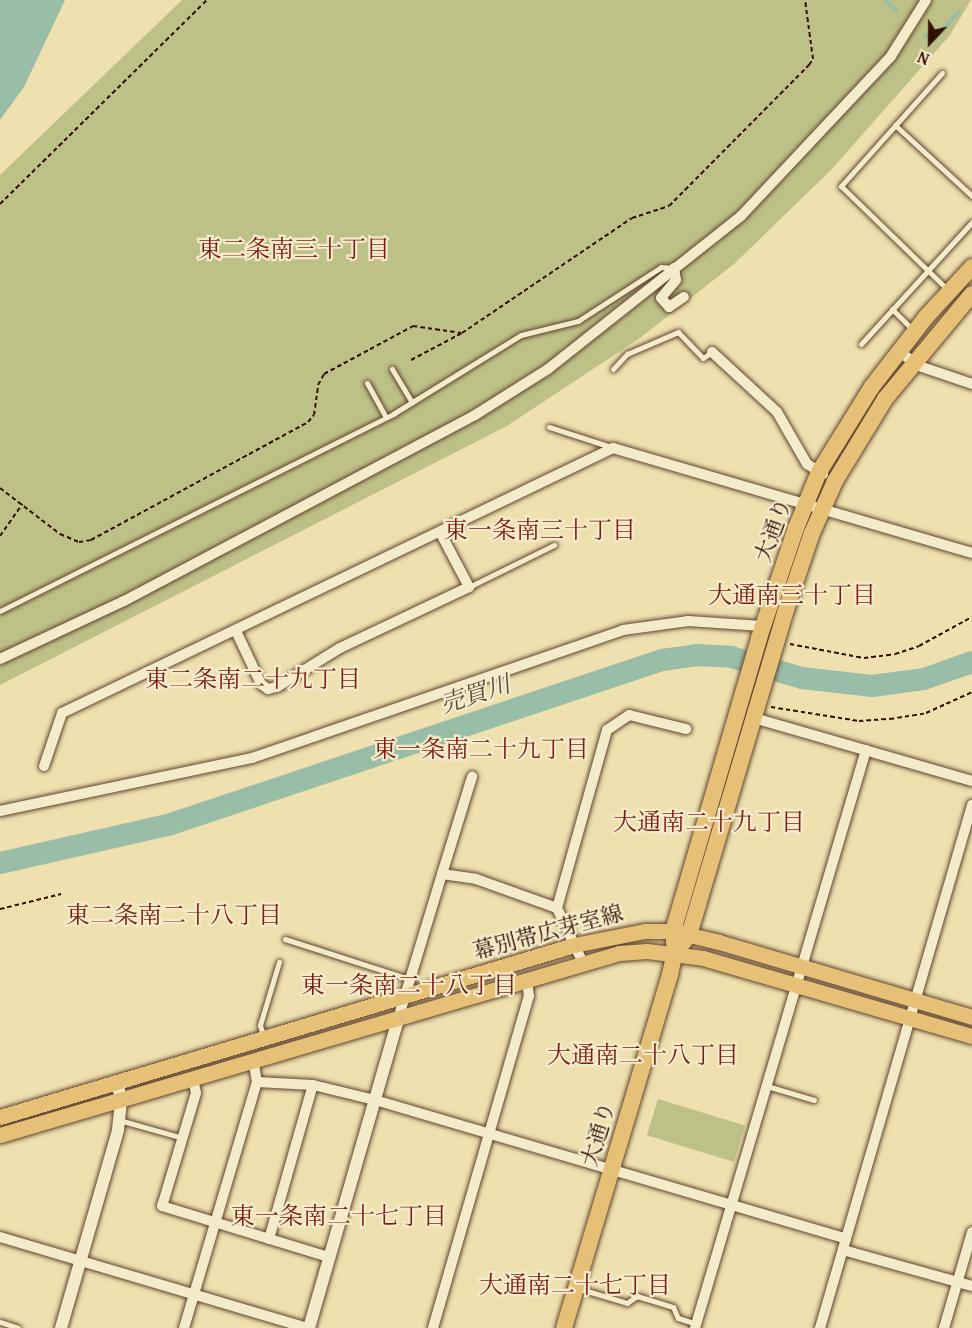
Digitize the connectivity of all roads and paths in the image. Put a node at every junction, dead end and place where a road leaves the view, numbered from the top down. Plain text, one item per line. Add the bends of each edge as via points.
1 (207, 0) edge
2 (806, 0) edge
3 (926, 0) edge
4 (942, 73) dead end
5 (895, 125) junction
6 (972, 196) edge
7 (0, 204) edge
8 (972, 222) edge
9 (972, 267) edge
10 (674, 268) junction
11 (927, 269) junction
12 (949, 291) junction
13 (972, 294) edge
14 (684, 297) dead end
15 (892, 309) junction
16 (915, 331) junction
17 (462, 333) junction
18 (861, 344) dead end
19 (712, 352) joint
20 (899, 352) junction
21 (411, 360) dead end
22 (913, 362) junction
23 (392, 369) dead end
24 (614, 369) dead end
25 (367, 383) dead end
26 (972, 384) edge
27 (411, 402) junction
28 (386, 417) junction
29 (549, 427) dead end
30 (613, 448) junction
31 (819, 472) junction
32 (835, 481) junction
33 (0, 488) edge
34 (806, 502) junction
35 (22, 504) junction
36 (823, 507) junction
37 (440, 532) junction
38 (0, 536) edge
39 (554, 545) dead end
40 (972, 553) edge
41 (469, 587) junction
42 (0, 611) edge
43 (972, 617) edge
44 (236, 631) junction
45 (760, 632) junction
46 (781, 644) junction
47 (0, 659) edge
48 (972, 692) edge
49 (757, 705) junction
50 (686, 729) dead end
51 (866, 750) junction
52 (44, 766) dead end
53 (472, 777) dead end
54 (972, 781) edge
55 (972, 805) edge
56 (0, 811) edge
57 (442, 874) junction
58 (60, 894) dead end
59 (557, 908) junction
60 (0, 909) edge
61 (681, 933) junction
62 (285, 939) dead end
63 (574, 945) junction
64 (675, 953) junction
65 (279, 963) dead end
66 (583, 963) junction
67 (802, 966) junction
68 (411, 979) junction
69 (527, 981) junction
70 (797, 985) junction
71 (406, 995) junction
72 (916, 1000) junction
73 (972, 1017) edge
74 (910, 1018) junction
75 (398, 1019) junction
76 (972, 1036) edge
77 (264, 1038) junction
78 (253, 1060) junction
79 (193, 1079) junction
80 (117, 1082) junction
81 (257, 1082) junction
82 (313, 1085) junction
83 (767, 1086) junction
84 (121, 1099) junction
85 (375, 1100) junction
86 (814, 1100) dead end
87 (0, 1117) edge
88 (119, 1120) junction
89 (489, 1134) junction
90 (0, 1135) edge
91 (183, 1138) junction
92 (612, 1168) junction
93 (732, 1205) junction
94 (214, 1222) junction
95 (972, 1232) edge
96 (0, 1238) edge
97 (269, 1239) junction
98 (846, 1239) junction
99 (843, 1250) junction
100 (330, 1257) junction
101 (80, 1260) junction
102 (957, 1282) junction
103 (576, 1287) junction
104 (972, 1287) edge
105 (194, 1294) junction
106 (0, 1322) edge
107 (696, 1326) edge
108 (18, 1328) edge
109 (61, 1328) edge
110 (184, 1328) edge
111 (308, 1328) edge
112 (433, 1328) edge
113 (564, 1328) edge
114 (820, 1328) edge
115 (944, 1328) edge

1 - 7 path
2 - 17 path via 813,59 669,206 632,218
3 - 10 street via 891,56 838,117 741,216
4 - 5 lane
5 - 6 lane
5 - 11 lane via 841,186
8 - 11 lane
9 - 12 highway, 大通り
10 - 14 street via 676,280 661,298 669,307
10 - 27 lane via 661,267 578,321 521,335
10 - 47 street via 646,295 548,369 475,415 124,601
11 - 12 lane
11 - 15 lane
12 - 16 highway, 大通り
13 - 22 highway, 大通り
15 - 16 lane
15 - 18 lane
16 - 20 highway, 大通り
17 - 21 path
17 - 35 path via 413,326 324,374 318,385 314,415 308,422 91,540 69,540
19 - 24 lane via 704,358 678,333 627,354
19 - 31 street via 777,412 807,464
20 - 22 street
20 - 31 highway, 大通り via 866,396
22 - 26 street
22 - 32 highway, 大通り via 862,432
23 - 27 lane
25 - 28 lane
27 - 28 lane
28 - 42 lane
29 - 30 lane
30 - 34 street
30 - 37 street
31 - 32 street
31 - 34 highway, 大通り
32 - 36 highway, 大通り
33 - 35 path
34 - 36 street
34 - 45 highway, 大通り
35 - 38 path
36 - 40 street
36 - 46 highway, 大通り
37 - 41 street
37 - 44 street
39 - 41 lane
41 - 44 street via 340,648 268,689 261,684
43 - 46 path via 919,646 895,654 864,658
44 - 52 street via 62,713
45 - 56 street via 688,621 623,630 252,758
45 - 61 highway, 大通り
46 - 49 highway, 大通り
48 - 49 path via 926,713 890,719 809,715
49 - 51 street
49 - 61 highway, 大通り
50 - 59 street via 629,715 607,730
51 - 54 street
51 - 67 street
53 - 57 street
55 - 72 street
57 - 59 street via 476,879
57 - 68 street
58 - 60 path
59 - 63 street
61 - 63 main road, 幕別帯広芽室線 via 616,935
61 - 64 highway, 大通り
61 - 67 main road, 幕別帯広芽室線
62 - 68 lane
63 - 66 street
63 - 71 main road, 幕別帯広芽室線
64 - 66 main road, 幕別帯広芽室線 via 619,953
64 - 70 main road, 幕別帯広芽室線
64 - 92 highway, 大通り
65 - 77 lane via 260,1025
66 - 69 main road, 幕別帯広芽室線
67 - 70 street
67 - 72 main road, 幕別帯広芽室線
68 - 71 street
69 - 75 main road, 幕別帯広芽室線
69 - 89 street via 529,996
70 - 74 main road, 幕別帯広芽室線
70 - 83 street
71 - 75 street
71 - 77 main road, 幕別帯広芽室線
72 - 73 main road, 幕別帯広芽室線
72 - 74 street
74 - 76 main road, 幕別帯広芽室線
74 - 98 street
75 - 78 main road, 幕別帯広芽室線
75 - 85 street
77 - 80 main road, 幕別帯広芽室線
78 - 79 main road, 幕別帯広芽室線
78 - 81 street
79 - 84 main road, 幕別帯広芽室線
79 - 91 street via 196,1093
80 - 84 street
80 - 87 main road, 幕別帯広芽室線
81 - 82 street
81 - 94 street
82 - 85 street
82 - 97 street
83 - 86 lane
83 - 93 street
84 - 88 street
84 - 90 main road, 幕別帯広芽室線
85 - 89 street
85 - 100 street
88 - 91 lane
88 - 101 street
89 - 92 street
89 - 112 street
91 - 94 street via 162,1206
92 - 93 street
92 - 103 highway, 大通り
93 - 98 street
93 - 107 street
94 - 97 street
94 - 105 street
95 - 102 street
96 - 101 street
97 - 100 street
98 - 99 street
99 - 102 street
99 - 114 street
100 - 111 street
101 - 105 street
101 - 109 street
102 - 104 street
102 - 115 street
103 - 107 lane via 627,1303 637,1296 673,1307 678,1318
103 - 113 highway, 大通り
105 - 110 street
105 - 111 street
106 - 108 lane

